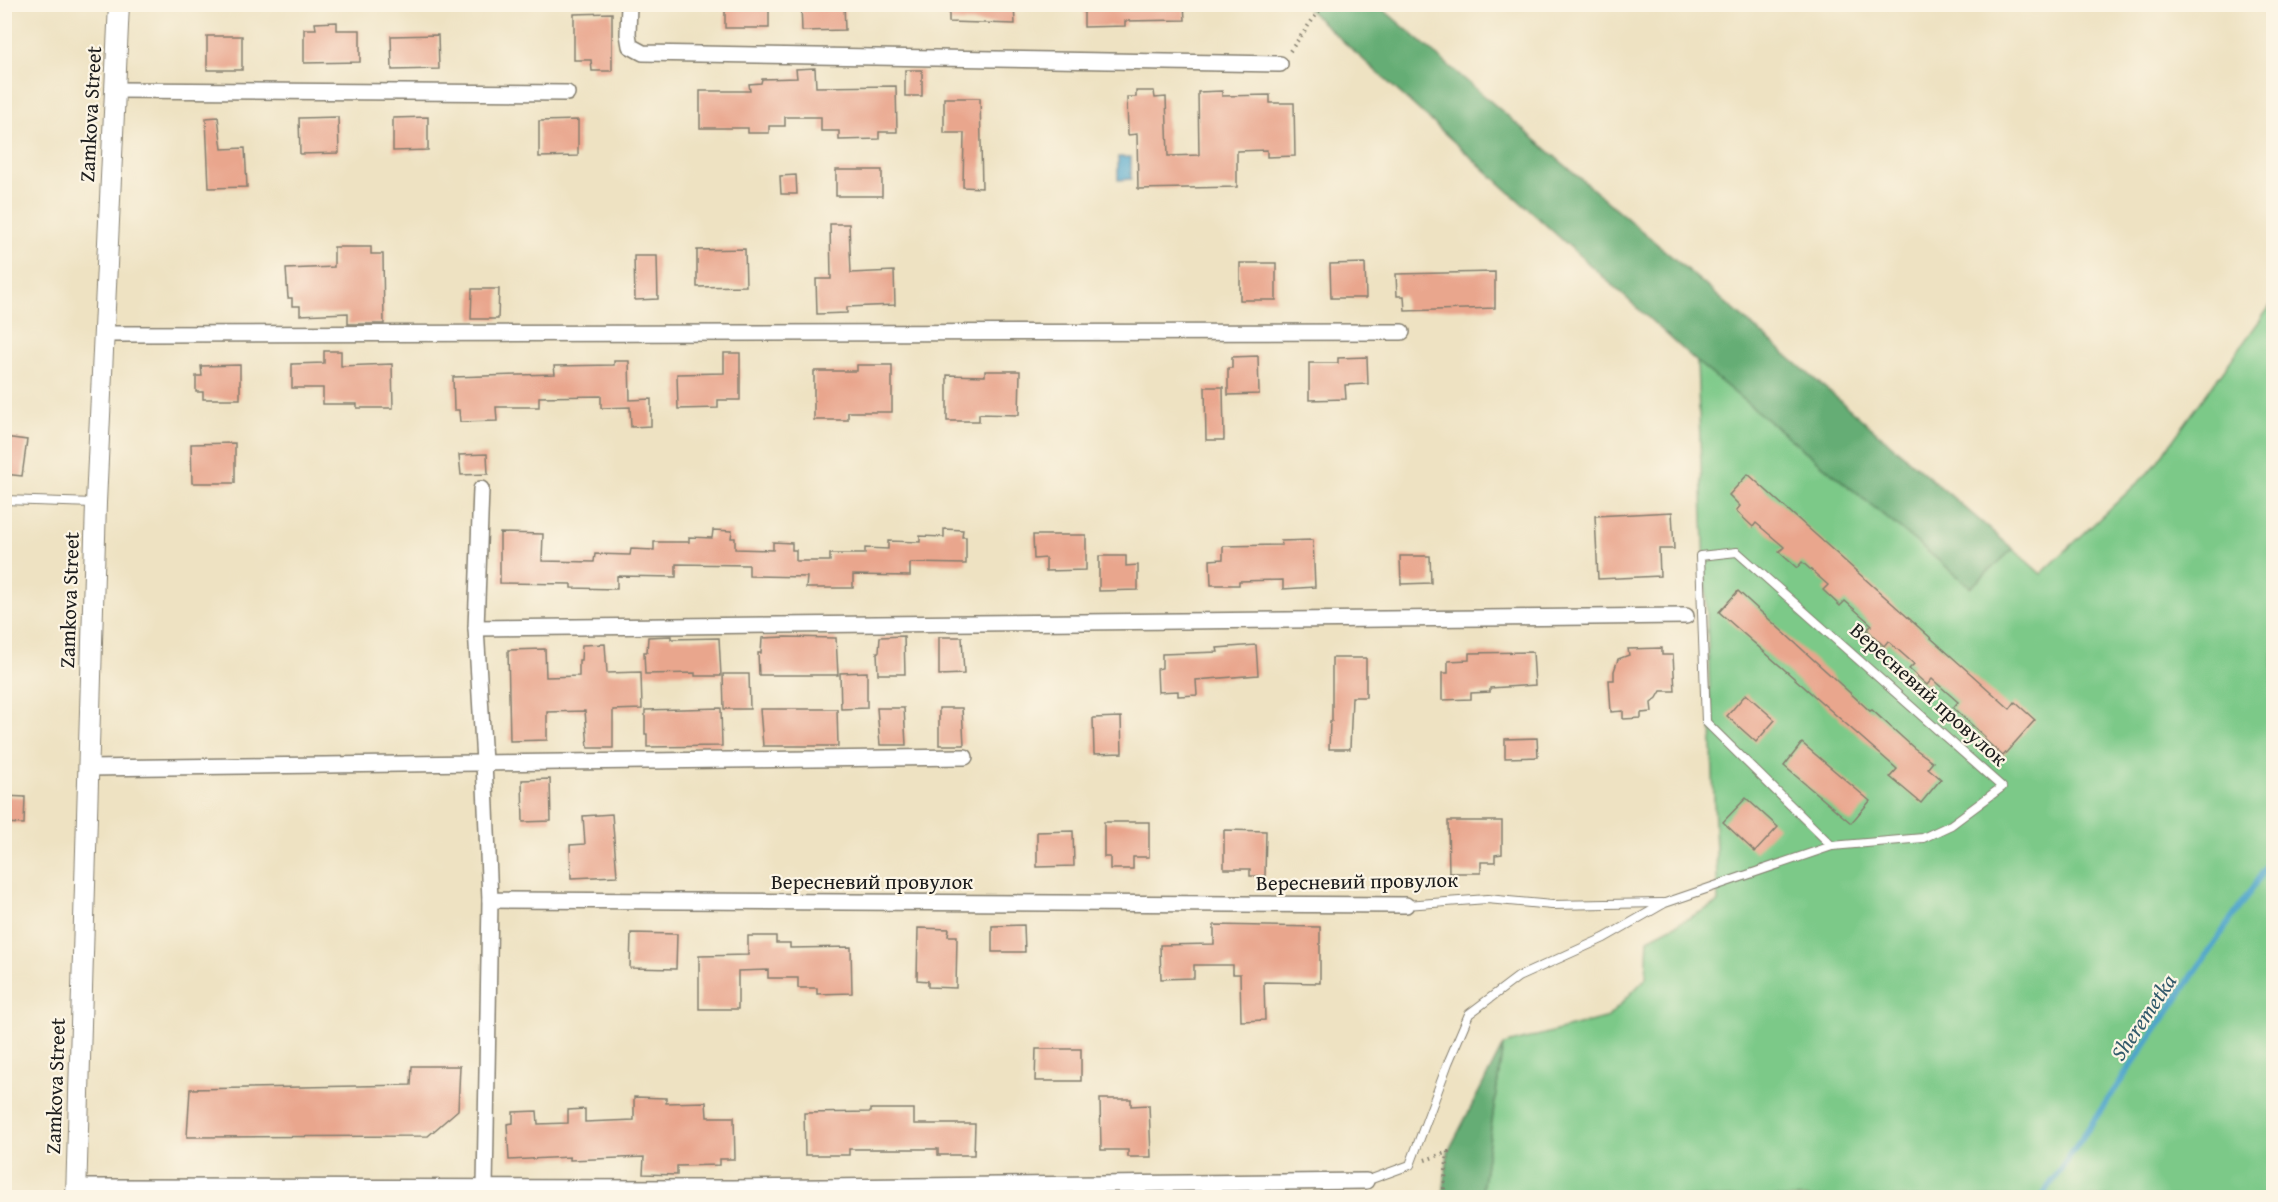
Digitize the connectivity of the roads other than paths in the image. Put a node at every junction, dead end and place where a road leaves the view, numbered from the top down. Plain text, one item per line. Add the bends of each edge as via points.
1 (119, 4) edge
2 (629, 4) edge
3 (1280, 64) road end
4 (115, 90) junction
5 (567, 93) dead end
6 (1402, 332) dead end
7 (104, 334) junction
8 (481, 489) dead end
9 (4, 500) edge
10 (96, 503) junction
11 (1686, 616) dead end
12 (476, 628) junction
13 (965, 757) dead end
14 (484, 762) junction
15 (88, 768) junction
16 (1832, 846) junction
17 (490, 900) junction
18 (1665, 903) junction
19 (1406, 905) joint
20 (1366, 1181) joint
21 (485, 1186) junction
22 (76, 1192) edge

1 - 4 street, Zamkova Street
2 - 3 street via 630,46 643,53
4 - 5 street
4 - 7 street, Zamkova Street
6 - 7 street
7 - 10 street, Zamkova Street
8 - 12 street
9 - 10 lane
10 - 15 street, Zamkova Street
11 - 12 street
12 - 14 street
13 - 14 street
14 - 15 street
14 - 17 street
15 - 22 street, Zamkova Street
16 - 16 lane, Вересневий провулок via 1923,838 1951,825 2002,787 1737,552 1700,556 1706,722
16 - 18 lane
17 - 19 street, Вересневий провулок
17 - 21 street
18 - 19 lane, Вересневий провулок via 1552,905 1487,899
18 - 20 lane via 1604,938 1518,977 1469,1014 1410,1166
20 - 21 street via 732,1188
21 - 22 street

